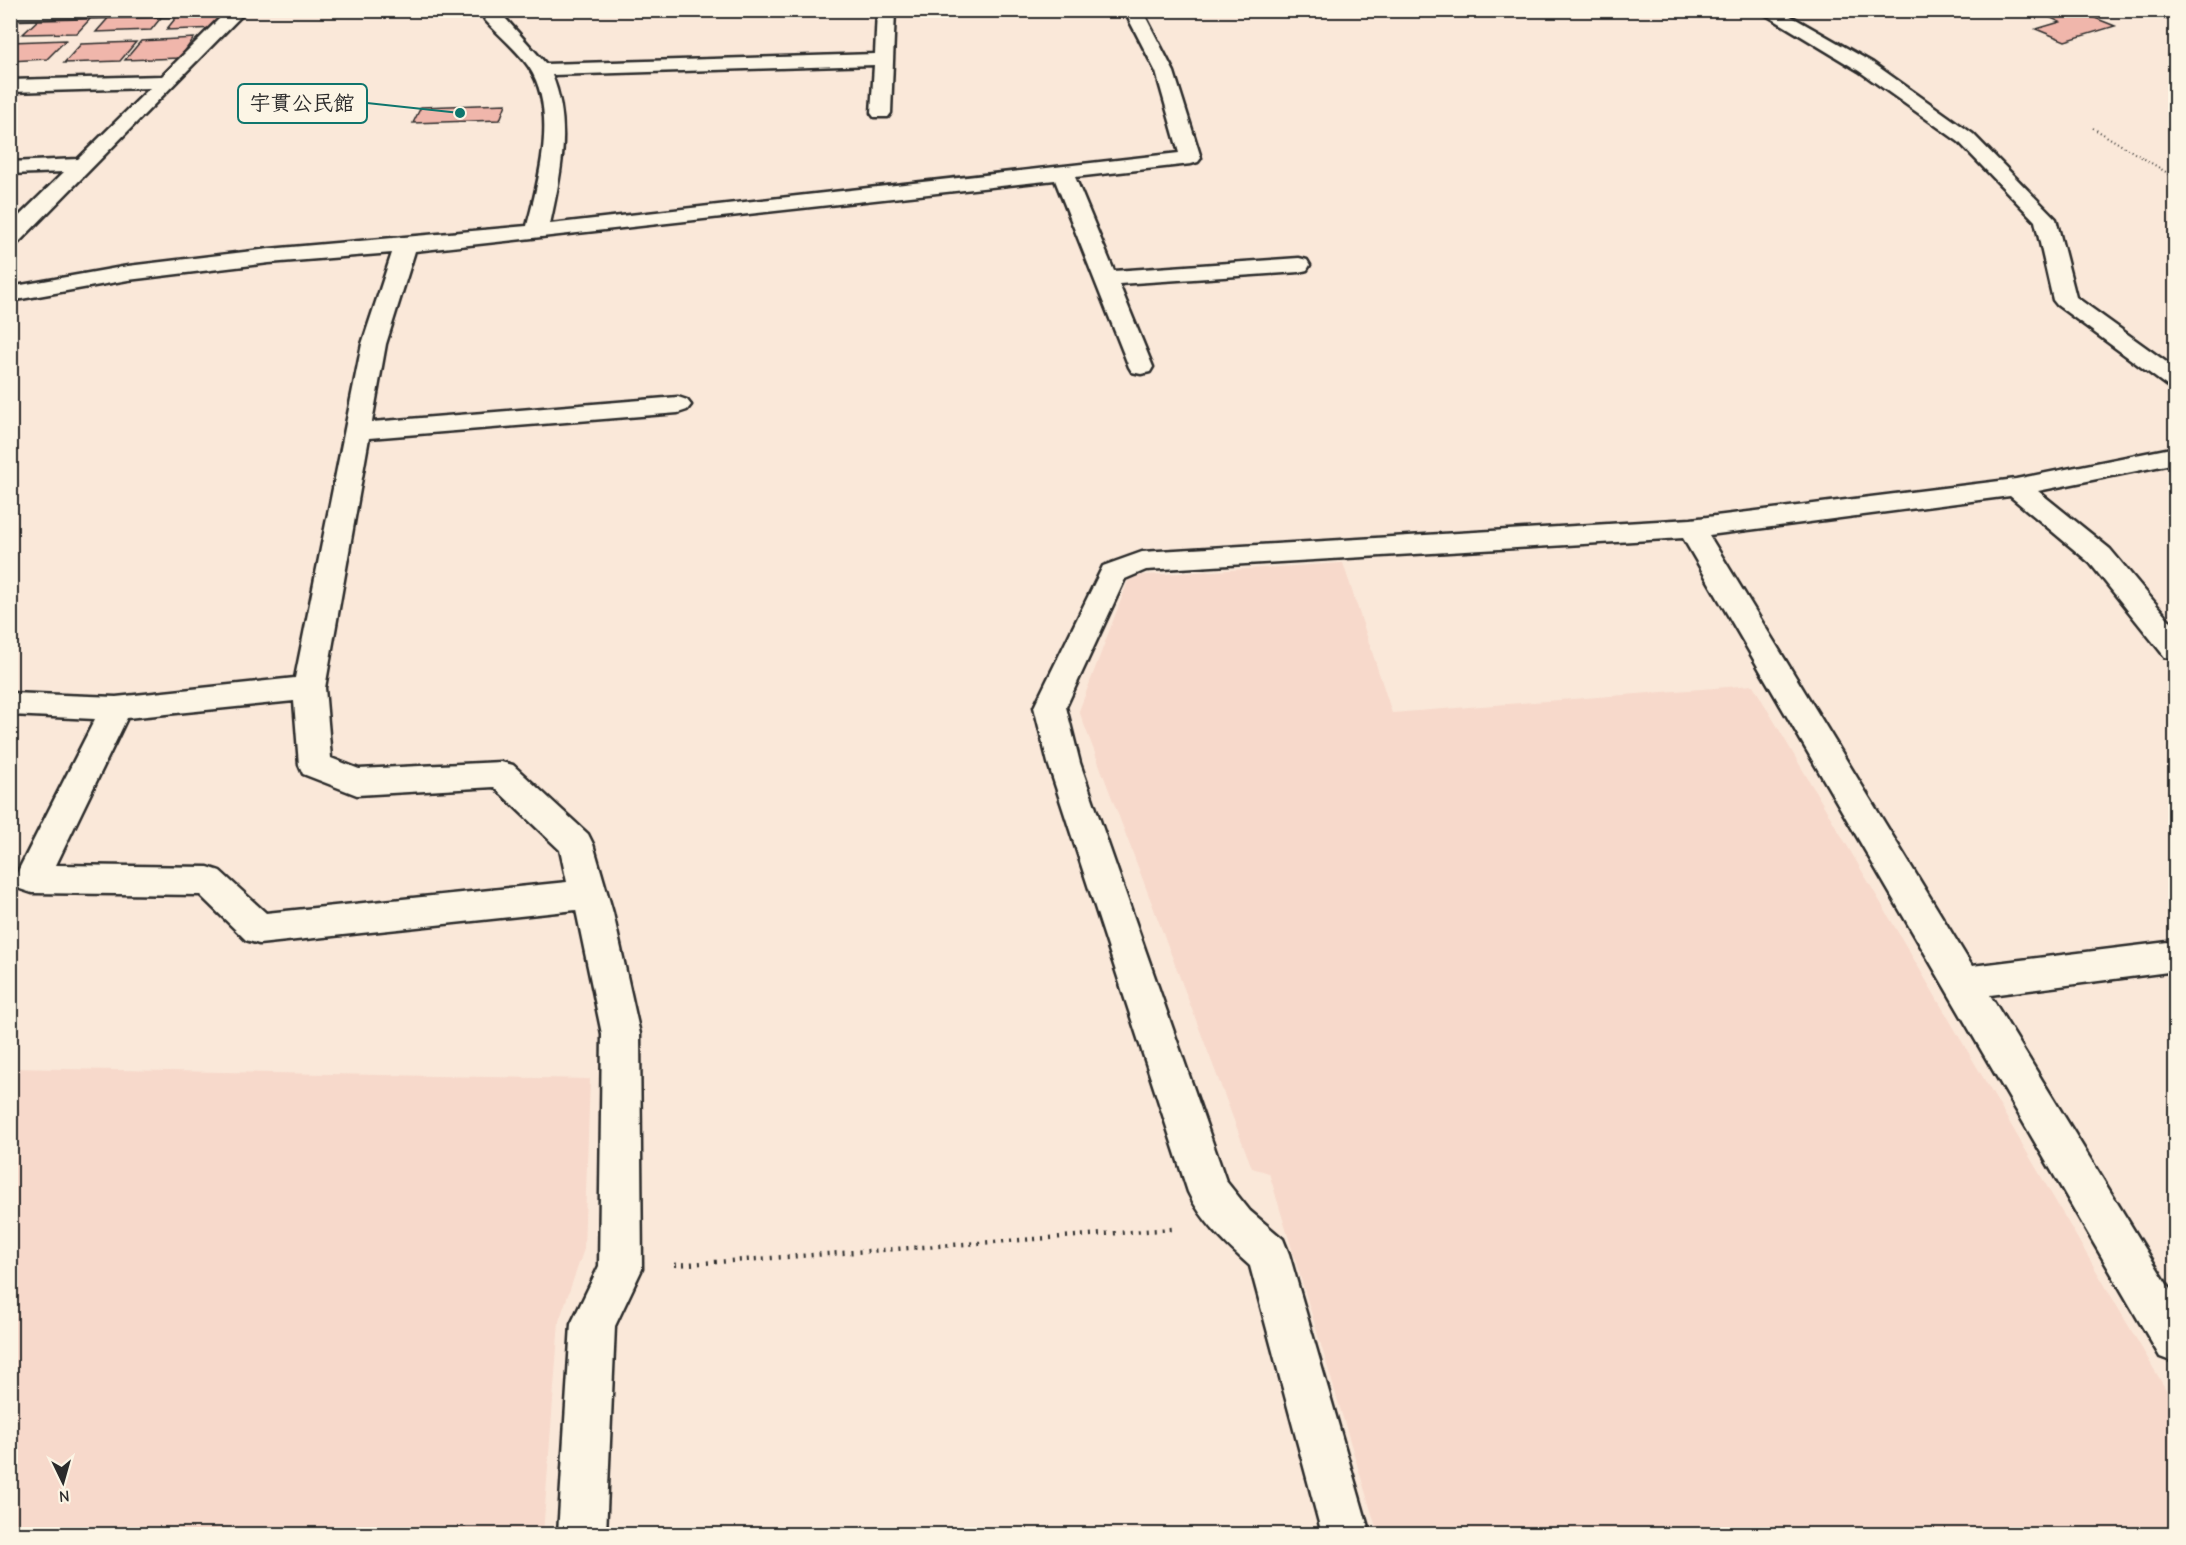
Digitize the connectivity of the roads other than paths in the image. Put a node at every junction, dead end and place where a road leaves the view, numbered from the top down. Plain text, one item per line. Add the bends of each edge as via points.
1 (183, 10) edge
2 (239, 10) edge
3 (489, 10) edge
4 (886, 10) edge
5 (1133, 10) edge
6 (1766, 10) edge
7 (2164, 10) edge
8 (10, 14) edge
9 (2175, 15) edge
10 (884, 58) junction
11 (540, 69) junction
12 (168, 82) junction
13 (10, 86) edge
14 (881, 113) dead end
15 (83, 165) junction
16 (10, 168) edge
17 (1063, 173) junction
18 (537, 232) junction
19 (10, 238) edge
20 (406, 245) junction
21 (1299, 265) dead end
22 (1105, 278) junction
23 (10, 294) edge
24 (1141, 367) dead end
25 (2175, 381) edge
26 (678, 405) dead end
27 (356, 431) junction
28 (2175, 455) edge
29 (2016, 487) junction
30 (1691, 528) junction
31 (2175, 649) edge
32 (309, 688) junction
33 (10, 704) edge
34 (116, 708) junction
35 (588, 894) junction
36 (2175, 956) edge
37 (1962, 983) junction
38 (2175, 1341) edge
39 (582, 1534) edge
40 (1346, 1534) edge

1 - 8 street
2 - 12 street
3 - 11 street
4 - 10 street
5 - 17 street via 1165,72 1191,158
6 - 25 street via 1866,67 1966,138 2045,219 2065,300
7 - 9 street
10 - 11 street
10 - 14 street
11 - 18 street via 554,114 551,172
12 - 13 street
12 - 15 street
15 - 16 street
15 - 19 street
17 - 18 street
17 - 22 street
18 - 20 street
20 - 23 street via 257,257 128,273
20 - 27 street via 374,344
21 - 22 street
22 - 24 street
26 - 27 street
27 - 32 street
28 - 29 street
29 - 30 street
29 - 31 street via 2100,556
30 - 37 street
30 - 40 street via 1143,561 1113,573 1050,707 1064,764 1209,1192 1235,1225 1268,1254
32 - 34 street
32 - 35 street via 315,765 357,782 501,774 576,844
33 - 34 street
34 - 35 street via 32,879 208,881 259,929
35 - 39 street via 596,913 621,1034 620,1269 592,1324
36 - 37 street
37 - 38 street

